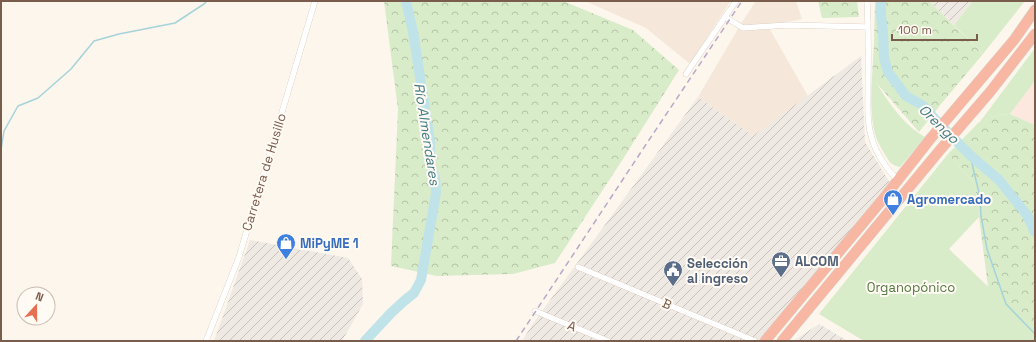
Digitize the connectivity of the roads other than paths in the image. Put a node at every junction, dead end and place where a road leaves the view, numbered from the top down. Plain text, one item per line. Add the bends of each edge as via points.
1 (314, 1) edge
2 (736, 1) edge
3 (867, 1) edge
4 (1035, 10) edge
5 (725, 17) junction
6 (868, 27) junction
7 (1035, 34) edge
8 (686, 74) dead end
9 (898, 180) junction
10 (578, 267) dead end
11 (535, 311) dead end
12 (206, 341) edge
13 (608, 341) edge
14 (755, 341) edge
15 (765, 341) edge
16 (782, 341) edge

1 - 12 street, Carretera de Husillo via 238,257
2 - 5 street
3 - 6 street
4 - 9 highway via 1014,40
5 - 6 street via 743,28 788,24
5 - 8 street
6 - 9 street via 868,121 872,140 879,155 890,173
7 - 16 highway via 990,92
9 - 15 highway
10 - 14 street, B
11 - 13 street, A

